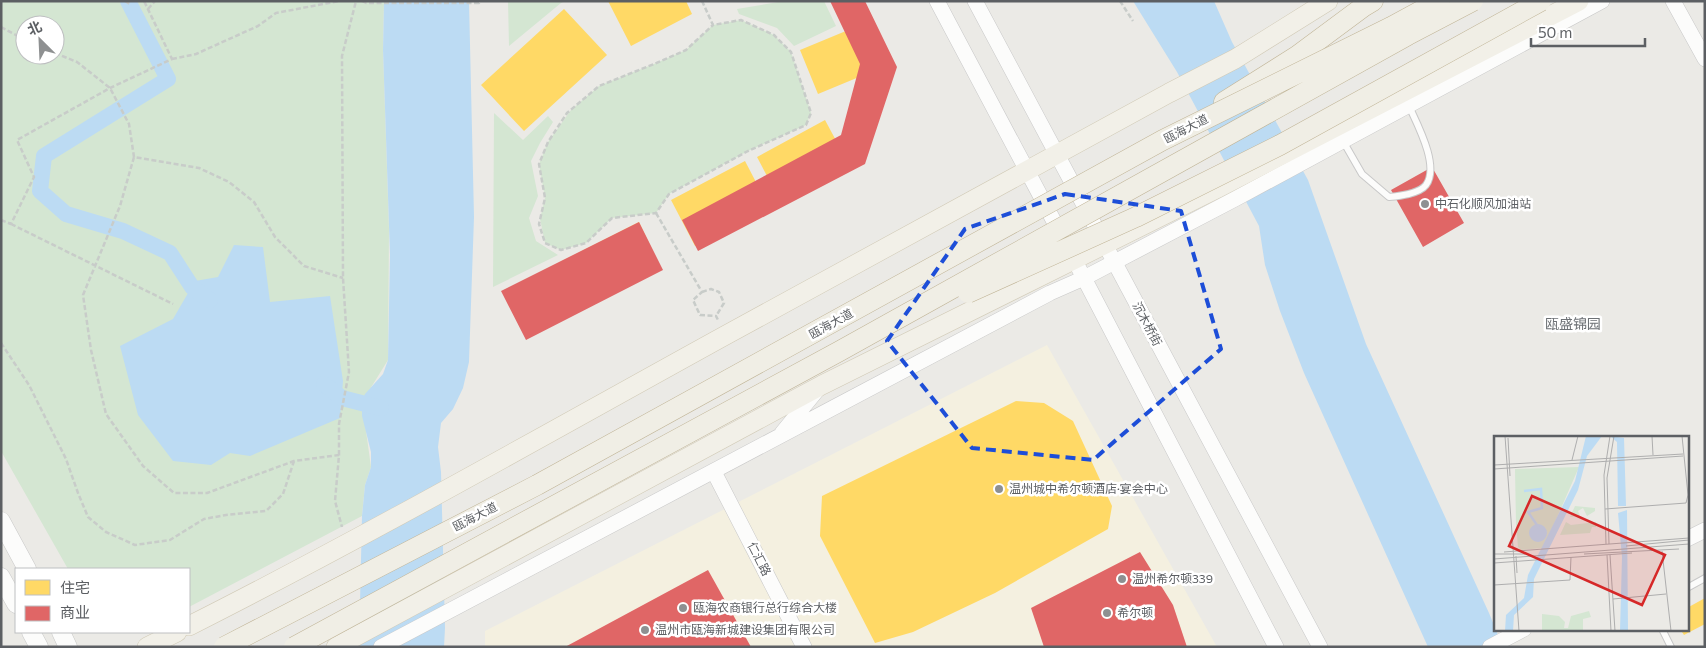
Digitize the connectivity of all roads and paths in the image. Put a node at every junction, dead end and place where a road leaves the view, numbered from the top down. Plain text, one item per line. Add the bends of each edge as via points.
1 (125, 1) edge
2 (144, 1) edge
3 (155, 1) edge
4 (339, 1) edge
5 (356, 1) edge
6 (702, 1) edge
7 (937, 1) edge
8 (975, 1) edge
9 (1120, 1) edge
10 (1328, 1) edge
11 (1373, 1) edge
12 (1439, 1) edge
13 (1473, 1) edge
14 (1541, 1) edge
15 (1579, 1) edge
16 (1602, 1) edge
17 (1673, 1) edge
18 (364, 2) edge
19 (479, 2) edge
20 (130, 4) dead end
21 (148, 9) junction
22 (1133, 21) dead end
23 (712, 25) junction
24 (1, 27) edge
25 (15, 35) edge
26 (65, 57) edge
27 (172, 59) junction
28 (1705, 59) edge
29 (110, 88) junction
30 (1408, 106) junction
31 (1163, 140) junction
32 (1343, 141) junction
33 (1057, 154) junction
34 (134, 157) junction
35 (1027, 171) junction
36 (656, 213) junction
37 (1, 220) edge
38 (10, 224) junction
39 (1105, 244) junction
40 (1074, 260) junction
41 (1114, 262) junction
42 (96, 265) junction
43 (343, 278) junction
44 (1084, 278) junction
45 (702, 292) junction
46 (173, 304) dead end
47 (716, 316) junction
48 (726, 335) junction
49 (1, 343) edge
50 (838, 352) junction
51 (822, 385) junction
52 (778, 438) junction
53 (339, 455) junction
54 (294, 461) junction
55 (714, 472) junction
56 (1, 521) edge
57 (342, 527) dead end
58 (1705, 530) edge
59 (1688, 538) edge
60 (26, 568) edge
61 (1, 576) edge
62 (1705, 578) edge
63 (1688, 587) edge
64 (15, 602) edge
65 (190, 625) edge
66 (1662, 630) edge
67 (32, 633) edge
68 (61, 633) edge
69 (174, 633) edge
70 (1518, 633) edge
71 (226, 645) edge
72 (39, 647) edge
73 (68, 647) edge
74 (147, 647) edge
75 (294, 647) edge
76 (336, 647) edge
77 (381, 647) edge
78 (804, 647) edge
79 (1276, 647) edge
80 (1320, 647) edge
81 (1490, 647) edge
82 (1671, 647) edge

1 - 20 path
2 - 21 path
3 - 21 path
4 - 27 path via 276,13 258,26 196,54
5 - 43 path via 342,56
6 - 23 path
7 - 35 street
8 - 33 street, 沉木桥街
9 - 22 path
10 - 33 main road via 1235,59
11 - 31 highway, bridge via 1297,56
12 - 31 highway, 瓯海大道, bridge
13 - 50 highway, 瓯海大道, bridge
14 - 50 highway, bridge via 1280,145 1136,217
15 - 39 main road
16 - 30 street
17 - 28 street
18 - 19 path
21 - 27 path
23 - 36 path via 741,20 774,34 791,52 811,113 806,125 748,151 669,194
23 - 36 path via 686,50 599,86 567,113 548,142 539,164 545,198 539,224 545,243 561,250 586,243 612,218
24 - 25 path
26 - 29 path
27 - 29 path
29 - 34 path via 129,124
29 - 38 path via 17,140 34,176
30 - 32 street
30 - 32 lane via 1429,156 1430,175 1425,186 1406,195 1389,197 1362,174
31 - 71 highway, 瓯海大道, bridge via 537,485
32 - 41 street
33 - 35 main road
33 - 39 street, 沉木桥街
34 - 42 path via 120,206
34 - 43 path via 199,168 230,182 254,202 276,238 304,266
35 - 40 street
35 - 48 main road
36 - 45 path
37 - 38 path
38 - 42 path
39 - 40 main road
39 - 41 street, 沉木桥街
40 - 44 street
40 - 51 main road
41 - 44 street
41 - 80 street, 沉木桥街
42 - 46 path
42 - 54 path via 83,295 91,350 106,414 143,466 174,493 207,493
43 - 53 path via 349,372 339,424
44 - 52 street
44 - 79 street
45 - 47 path via 693,300 700,315
45 - 47 path via 711,289 719,292 724,303
47 - 48 path
48 - 65 main road via 470,478
49 - 54 path via 29,385 66,459 88,517 106,532 135,545 170,540 204,520 266,512 282,494
50 - 75 highway, 瓯海大道, bridge
51 - 52 street
51 - 76 main road
52 - 55 street
53 - 54 path
53 - 57 path via 335,502
55 - 77 street
55 - 78 street, 仁汇路
56 - 60 main road
58 - 59 street
61 - 64 main road
62 - 63 lane
66 - 82 lane
67 - 72 main road
68 - 73 main road
69 - 74 main road
70 - 81 street

